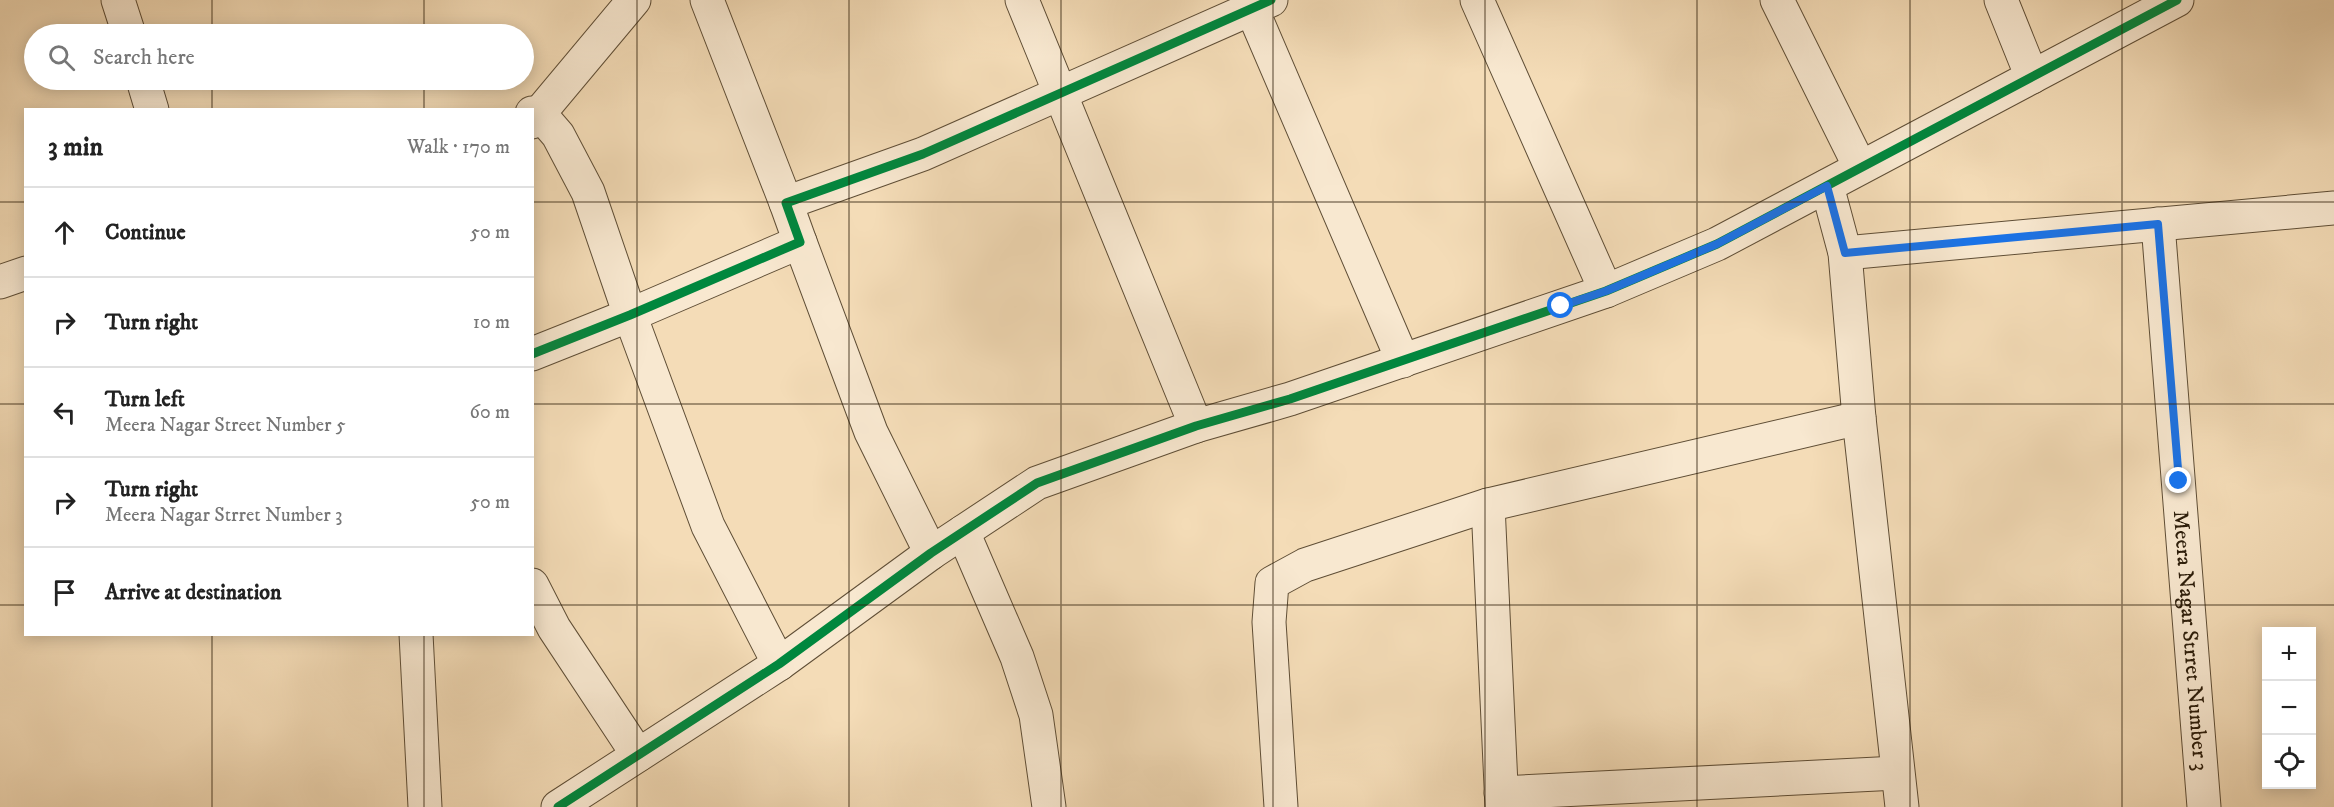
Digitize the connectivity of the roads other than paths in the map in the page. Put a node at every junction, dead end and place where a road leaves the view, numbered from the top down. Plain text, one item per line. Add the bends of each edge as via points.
1 (118, 0) edge
2 (634, 0) edge
3 (707, 0) edge
4 (1022, 0) edge
5 (1477, 0) edge
6 (1777, 0) edge
7 (2001, 0) edge
8 (2177, 0) edge
9 (1257, 3) edge
10 (126, 24) edge
11 (2032, 77) junction
12 (146, 90) edge
13 (1059, 93) junction
14 (151, 108) edge
15 (535, 116) edge
16 (1860, 167) junction
17 (1827, 186) junction
18 (786, 203) junction
19 (2334, 208) edge
20 (2158, 224) junction
21 (800, 242) junction
22 (1845, 253) junction
23 (24, 274) edge
24 (0, 282) edge
25 (1606, 291) junction
26 (630, 315) junction
27 (534, 353) edge
28 (1403, 361) junction
29 (1859, 418) junction
30 (1196, 426) junction
31 (1488, 505) junction
32 (963, 532) junction
33 (932, 553) junction
34 (534, 589) edge
35 (416, 636) edge
36 (779, 664) junction
37 (638, 755) junction
38 (1897, 773) junction
39 (1501, 800) edge
40 (425, 807) edge
41 (558, 807) edge
42 (1049, 807) edge
43 (1281, 807) edge
44 (1902, 807) edge
45 (2204, 807) edge

1 - 10 street
2 - 15 street
3 - 18 street
4 - 13 street
5 - 25 street
6 - 16 street
7 - 11 street
8 - 11 street
9 - 13 street
9 - 28 street
11 - 16 street
12 - 14 street
13 - 18 street via 923,154
13 - 30 street
15 - 26 street via 558,135 588,192
16 - 17 street
17 - 22 street
17 - 25 street via 1717,244
18 - 21 street
19 - 20 street
20 - 22 street
20 - 45 street, Meera Nagar Strret Number 3
21 - 26 street
21 - 33 street via 871,432
22 - 29 street
23 - 24 street
25 - 28 street
26 - 27 street
26 - 36 street via 708,526
28 - 30 street
29 - 31 street
29 - 38 street
30 - 32 street via 1037,483
31 - 39 street
31 - 43 street via 1305,565 1272,583 1269,622
32 - 33 street
32 - 42 street via 1017,657 1036,715
33 - 36 street
34 - 37 street via 554,628
35 - 40 street
36 - 37 street
37 - 41 street
38 - 39 street
38 - 44 street

